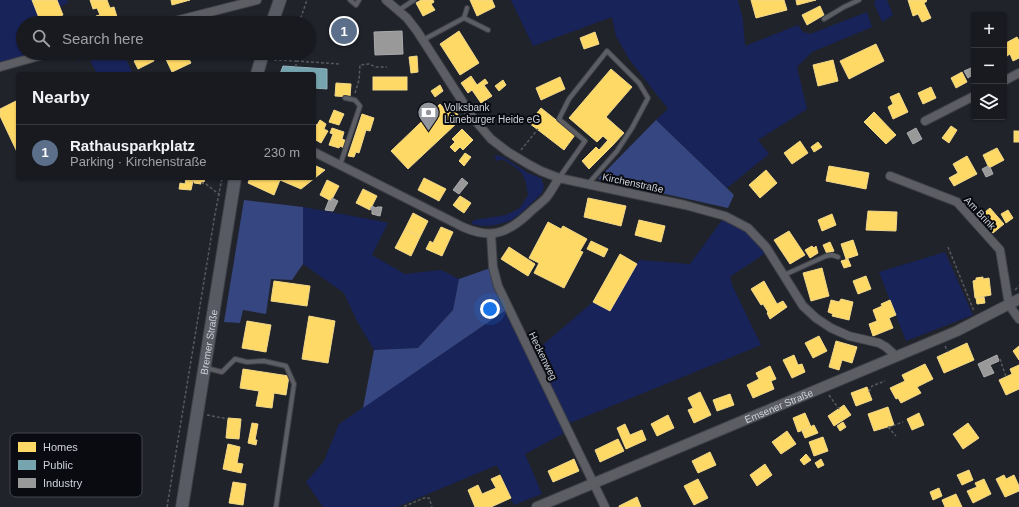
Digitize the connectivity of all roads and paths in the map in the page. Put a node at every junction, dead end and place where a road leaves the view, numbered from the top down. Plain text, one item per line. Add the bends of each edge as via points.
1 (257, 0) edge
2 (279, 0) edge
3 (308, 0) edge
4 (350, 0) edge
5 (360, 0) edge
6 (386, 0) edge
7 (414, 0) edge
8 (859, 0) edge
9 (466, 8) dead end
10 (399, 10) junction
11 (194, 16) edge
12 (274, 16) edge
13 (302, 16) edge
14 (464, 18) junction
15 (824, 19) dead end
16 (488, 30) dead end
17 (423, 40) junction
18 (25, 60) edge
19 (261, 60) edge
20 (274, 60) dead end
21 (285, 60) joint
22 (296, 61) junction
23 (340, 64) dead end
24 (0, 67) edge
25 (296, 67) dead end
26 (387, 68) dead end
27 (258, 72) edge
28 (1019, 73) edge
29 (1007, 79) edge
30 (345, 98) dead end
31 (971, 98) edge
32 (352, 100) junction
33 (925, 121) dead end
34 (538, 129) dead end
35 (316, 153) edge
36 (516, 157) junction
37 (340, 165) junction
38 (890, 176) dead end
39 (559, 178) junction
40 (222, 180) edge
41 (234, 180) edge
42 (201, 183) dead end
43 (588, 184) junction
44 (226, 196) junction
45 (491, 234) junction
46 (948, 247) dead end
47 (838, 257) dead end
48 (783, 276) junction
49 (1019, 299) edge
50 (1009, 305) junction
51 (1019, 319) edge
52 (978, 320) junction
53 (896, 356) junction
54 (1000, 359) dead end
55 (203, 368) junction
56 (1006, 377) dead end
57 (885, 381) dead end
58 (823, 386) junction
59 (869, 392) dead end
60 (839, 409) dead end
61 (207, 414) dead end
62 (228, 419) dead end
63 (903, 422) dead end
64 (896, 436) dead end
65 (593, 482) junction
66 (168, 507) edge
67 (182, 507) edge
68 (276, 507) edge
69 (405, 507) edge
70 (432, 507) edge
71 (537, 507) edge
72 (605, 507) edge

1 - 11 street
2 - 12 main road
3 - 13 path
4 - 5 lane via 356,4
6 - 10 street, Kirchenstraße
7 - 10 lane
8 - 15 lane
9 - 14 lane
10 - 17 street, Kirchenstraße via 408,18
14 - 16 lane
14 - 17 lane
17 - 36 street, Kirchenstraße via 473,118 491,139
18 - 24 street
19 - 27 main road
20 - 21 path
21 - 22 path
22 - 23 path
22 - 25 path
26 - 32 path via 360,65 359,80
28 - 29 street
30 - 32 lane
31 - 33 street
32 - 37 lane via 360,106
34 - 36 path
35 - 37 street
36 - 39 street, Kirchenstraße
37 - 45 street via 463,227 474,232
38 - 50 street, Am Brink via 957,202 1000,250
39 - 43 street, Kirchenstraße
39 - 43 lane via 585,141 559,119 569,99 607,52 639,83 648,98 617,151
39 - 45 street via 546,198 517,224 504,232
40 - 44 path
41 - 44 main road, Bremer Straße
42 - 44 path
43 - 48 street, Kirchenstraße via 725,216 748,228 766,247
44 - 55 main road, Bremer Straße
44 - 66 path via 214,222
45 - 65 street, Heckenweg via 493,267 498,286
46 - 52 path
47 - 48 lane via 826,256
48 - 53 street, Kirchenstraße via 804,306 816,318 849,336 886,346
49 - 50 street, Emsener Straße
50 - 51 street
50 - 52 street, Emsener Straße
52 - 53 street, Emsener Straße
53 - 58 street, Emsener Straße
54 - 56 path
55 - 67 main road, Bremer Straße
55 - 68 lane via 222,372 235,359 286,366 294,384
57 - 59 path via 872,386
58 - 60 path
58 - 65 street, Emsener Straße
61 - 62 path
63 - 64 path via 888,427
65 - 71 street, Emsener Straße
65 - 72 street, Heckenweg
69 - 70 path via 424,498 429,498

